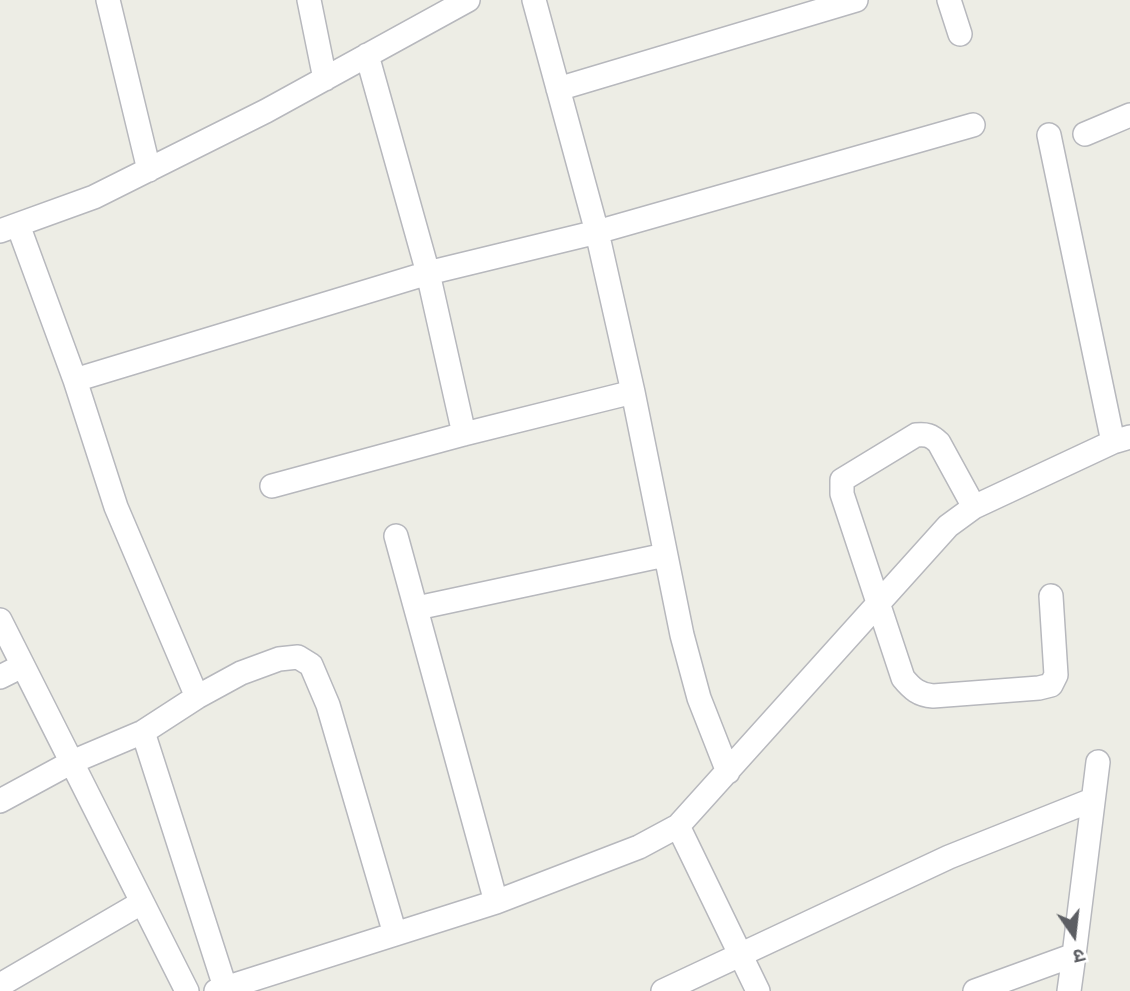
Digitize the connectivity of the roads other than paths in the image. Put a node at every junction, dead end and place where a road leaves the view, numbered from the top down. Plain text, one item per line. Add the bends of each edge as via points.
1 (108, 0) edge
2 (309, 0) edge
3 (468, 0) edge
4 (534, 0) edge
5 (856, 0) edge
6 (949, 0) edge
7 (960, 34) dead end
8 (368, 55) junction
9 (325, 79) junction
10 (558, 89) junction
11 (1130, 115) edge
12 (973, 125) dead end
13 (1085, 134) dead end
14 (1049, 135) dead end
15 (149, 170) junction
16 (9, 228) edge
17 (597, 232) junction
18 (428, 273) junction
19 (75, 380) junction
20 (633, 392) junction
21 (464, 434) junction
22 (1122, 439) edge
23 (272, 486) dead end
24 (974, 507) junction
25 (396, 536) dead end
26 (665, 555) junction
27 (1051, 596) dead end
28 (877, 602) junction
29 (417, 608) junction
30 (0, 620) edge
31 (22, 666) junction
32 (0, 677) edge
33 (197, 697) junction
34 (144, 732) junction
35 (72, 762) junction
36 (1098, 762) dead end
37 (728, 772) junction
38 (1092, 800) junction
39 (0, 801) edge
40 (678, 827) junction
41 (496, 902) junction
42 (141, 903) junction
43 (395, 934) junction
44 (741, 954) junction
45 (1074, 954) junction
46 (269, 983) edge
47 (0, 985) edge
48 (221, 989) edge
49 (187, 991) edge
50 (663, 991) edge
51 (758, 991) edge
52 (975, 991) edge
53 (1069, 991) edge

1 - 15 street
2 - 9 street
3 - 8 street
4 - 10 street
5 - 10 street
6 - 7 street
8 - 9 street
8 - 18 street
9 - 15 street
10 - 17 street
11 - 13 street
12 - 17 street
14 - 22 street
15 - 16 street via 94,197
16 - 19 street
17 - 18 street
17 - 20 street
18 - 19 street
18 - 21 street
19 - 33 street via 116,507
20 - 21 street
20 - 26 street
21 - 23 street
22 - 24 street
24 - 28 street via 948,526
24 - 28 street via 939,443 926,434 916,435 842,480 842,494
25 - 29 street
26 - 29 street
26 - 37 street via 699,698
27 - 28 street via 1056,675 1051,685 933,696 922,695 904,678
28 - 37 street
29 - 41 street
30 - 31 street
31 - 32 street
31 - 35 street
33 - 34 street
33 - 43 street via 279,659 298,657 311,665 328,705
34 - 35 street
34 - 48 street
35 - 39 street
35 - 42 street
36 - 38 street
37 - 40 street
38 - 44 street via 949,857
38 - 45 street
40 - 41 street via 639,847
40 - 44 street
41 - 43 street
42 - 47 street
42 - 49 street
43 - 46 street
44 - 50 street
44 - 51 street
45 - 52 street
45 - 53 street
46 - 48 street

